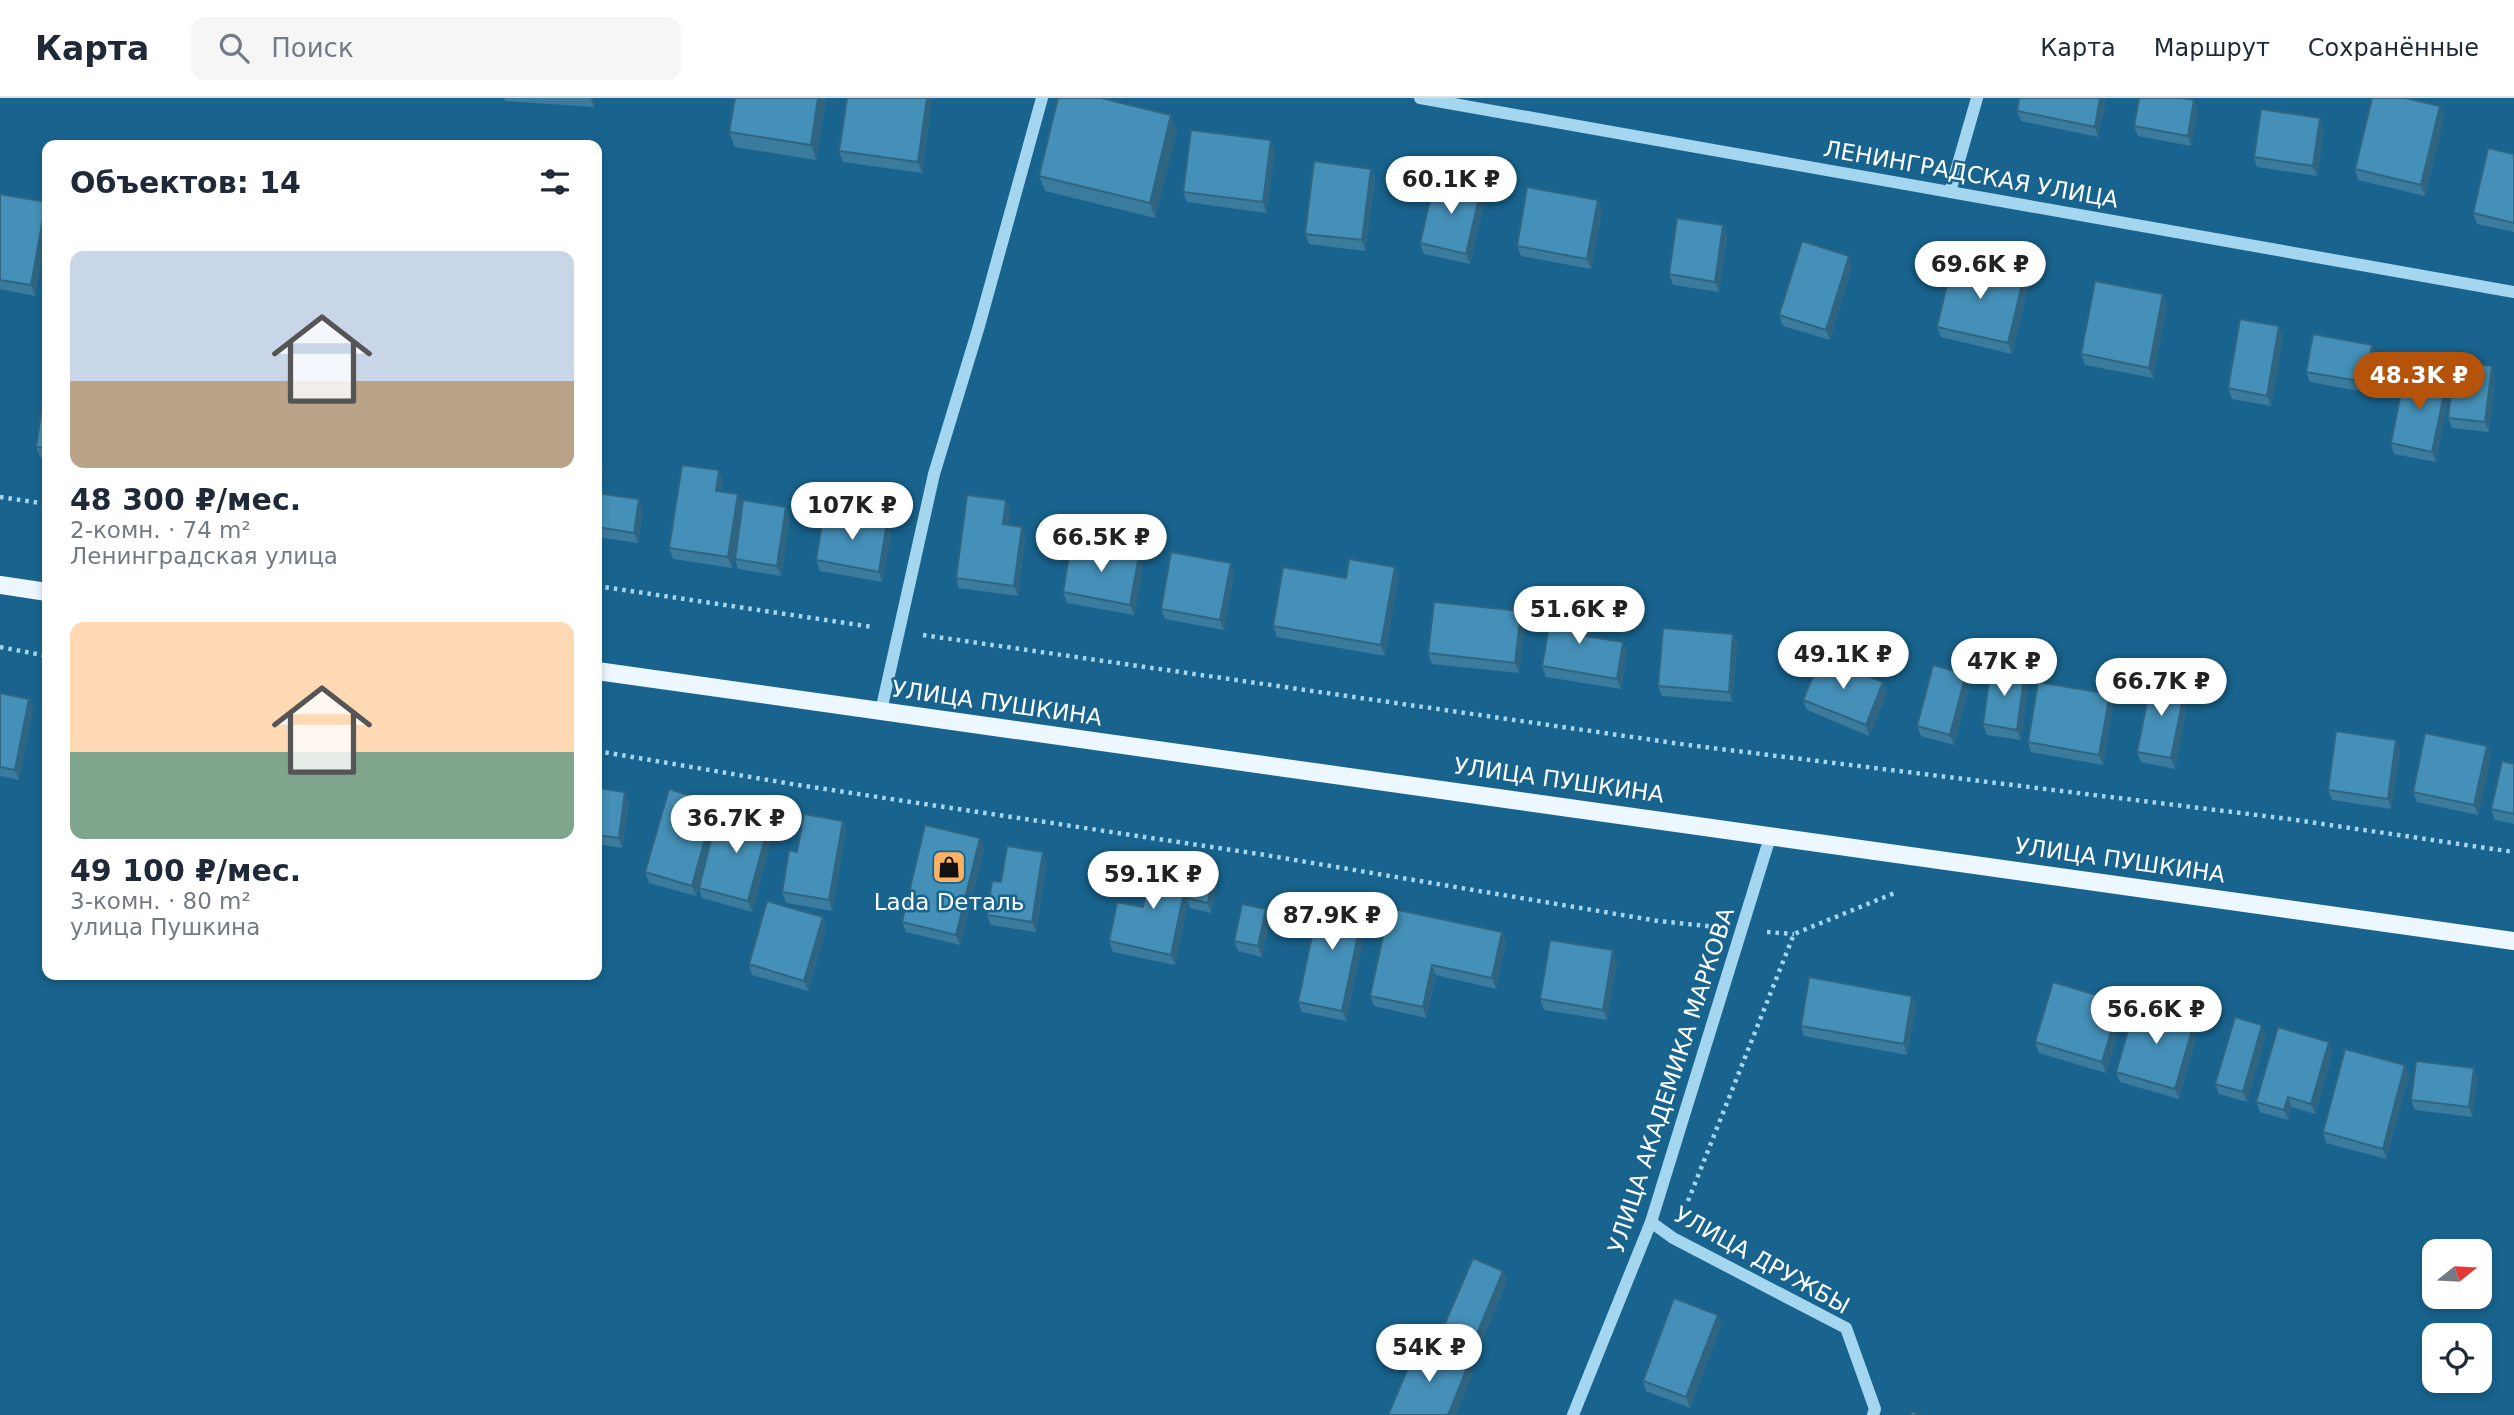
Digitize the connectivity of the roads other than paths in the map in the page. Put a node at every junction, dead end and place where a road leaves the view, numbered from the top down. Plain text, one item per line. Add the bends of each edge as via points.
1 (1042, 98) edge
2 (1420, 98) edge
3 (1977, 98) edge
4 (1950, 192) junction
5 (2514, 292) edge
6 (0, 585) edge
7 (42, 591) edge
8 (602, 672) edge
9 (881, 711) junction
10 (1771, 834) junction
11 (2514, 940) edge
12 (1651, 1222) junction
13 (1573, 1415) edge
14 (1873, 1415) edge

1 - 9 street via 934,474
2 - 4 street, ЛЕНИНГРАДСКАЯ УЛИЦА
3 - 4 street
4 - 5 street, ЛЕНИНГРАДСКАЯ УЛИЦА
6 - 7 main road
8 - 9 main road, УЛИЦА ПУШКИНА
9 - 10 main road, УЛИЦА ПУШКИНА
10 - 11 main road, УЛИЦА ПУШКИНА
10 - 12 street, УЛИЦА АКАДЕМИКА МАРКОВА
12 - 13 street, УЛИЦА АКАДЕМИКА МАРКОВА
12 - 14 street, УЛИЦА ДРУЖБЫ via 1673,1238 1846,1328 1875,1409

